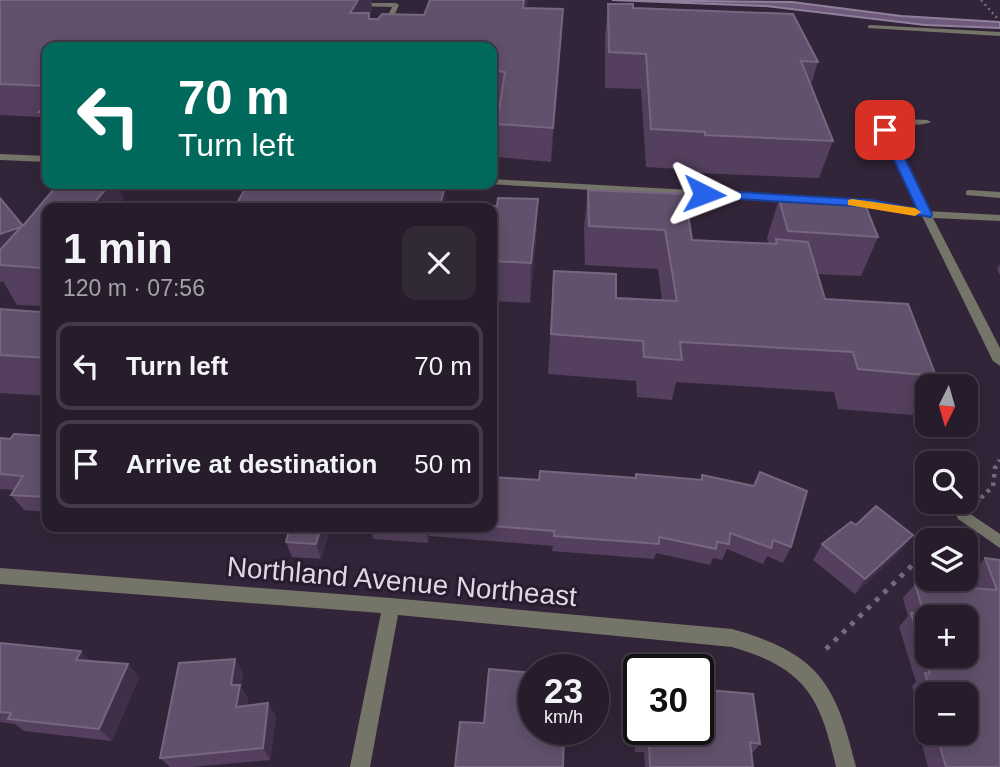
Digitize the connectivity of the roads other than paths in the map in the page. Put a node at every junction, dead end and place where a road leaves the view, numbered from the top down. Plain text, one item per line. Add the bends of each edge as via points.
1 (345, 3) edge
2 (870, 27) dead end
3 (1000, 34) edge
4 (379, 42) edge
5 (927, 121) dead end
6 (0, 157) edge
7 (42, 159) edge
8 (497, 182) edge
9 (969, 193) dead end
10 (1000, 195) edge
11 (926, 214) junction
12 (1000, 218) edge
13 (995, 343) edge
14 (1000, 361) edge
15 (963, 515) dead end
16 (1000, 542) edge
17 (0, 576) edge
18 (391, 606) junction
19 (360, 767) edge
20 (846, 767) edge

1 - 4 lane via 396,5
2 - 3 lane
5 - 11 lane via 901,121 885,130
6 - 7 street
8 - 11 street via 872,203
9 - 10 lane
11 - 12 street
11 - 13 street
13 - 14 street
15 - 16 lane
17 - 18 street, Northland Avenue Northeast
18 - 19 street
18 - 20 street, Northland Avenue Northeast via 732,638 762,645 795,662 821,693 838,731

